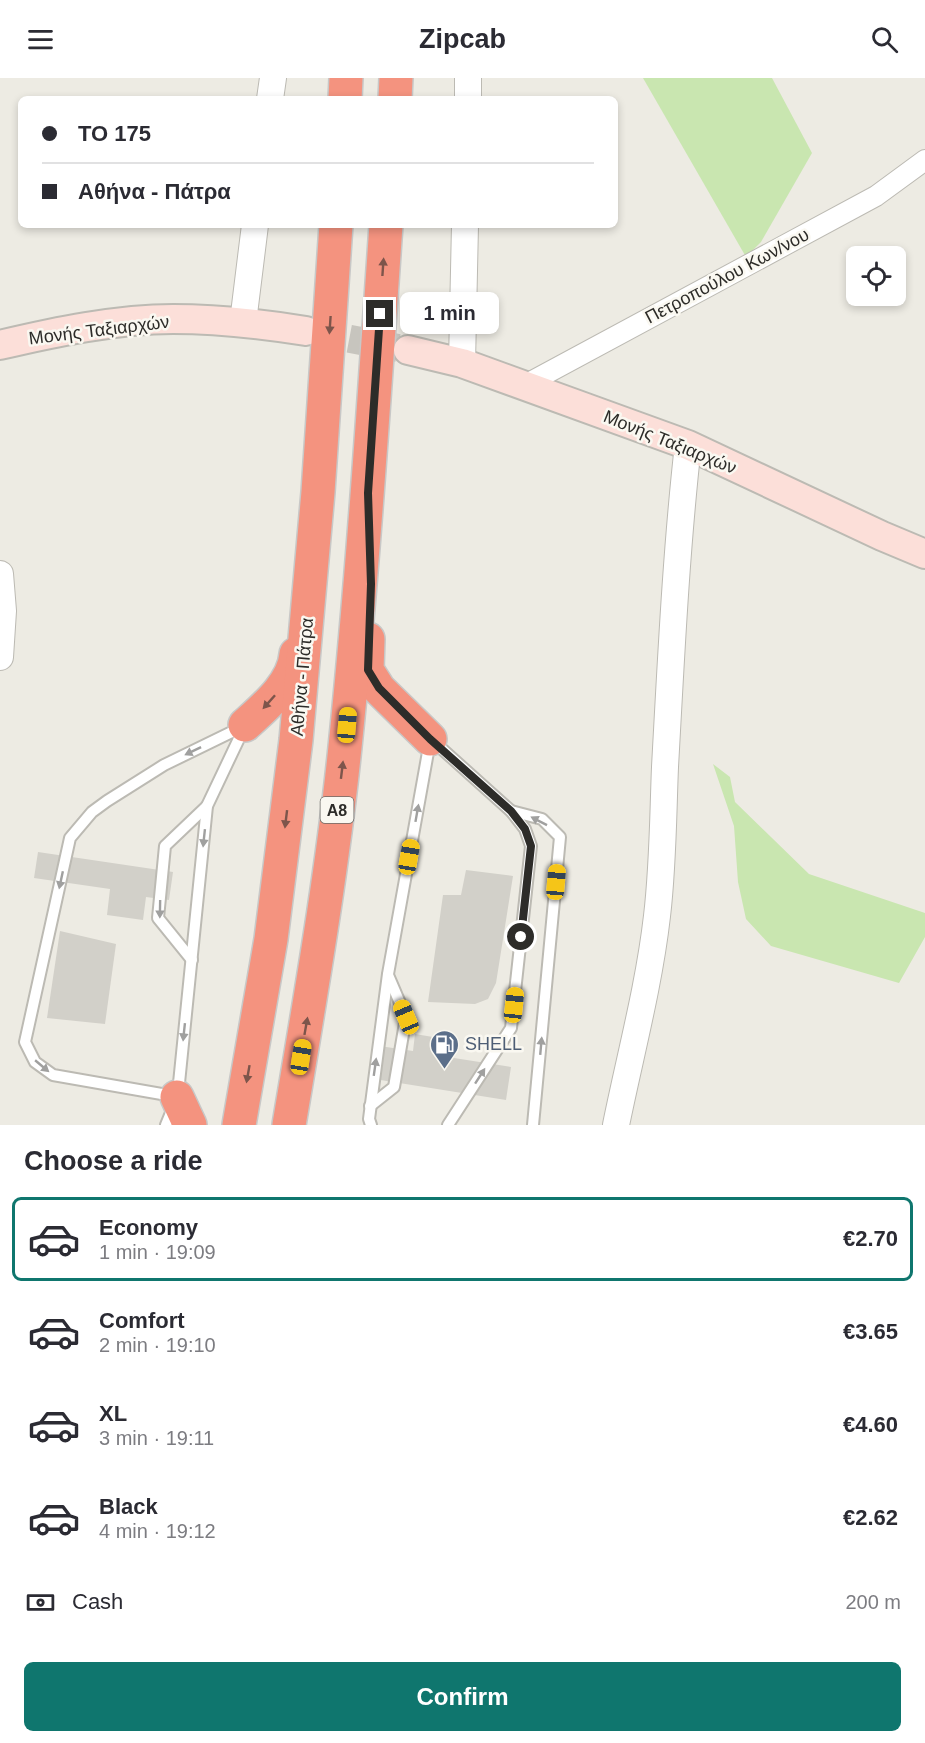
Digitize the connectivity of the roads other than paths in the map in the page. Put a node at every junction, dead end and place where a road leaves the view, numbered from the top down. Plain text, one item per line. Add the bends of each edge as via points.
1 (273, 78) edge
2 (346, 78) edge
3 (396, 78) edge
4 (468, 78) edge
5 (270, 96) edge
6 (345, 96) edge
7 (395, 96) edge
8 (468, 96) edge
9 (925, 160) edge
10 (255, 228) edge
11 (336, 228) edge
12 (386, 228) edge
13 (465, 228) edge
14 (243, 322) junction
15 (306, 331) tunnel mouth
16 (0, 345) edge
17 (408, 350) tunnel mouth
18 (462, 363) junction
19 (525, 385) junction
20 (688, 445) junction
21 (318, 492) junction
22 (368, 493) junction
23 (925, 554) edge
24 (0, 574) edge
25 (0, 657) edge
26 (245, 725) junction
27 (430, 739) junction
28 (207, 806) junction
29 (511, 811) junction
30 (192, 960) junction
31 (388, 974) junction
32 (370, 1106) junction
33 (178, 1116) edge
34 (239, 1125) edge
35 (289, 1125) edge
36 (371, 1125) edge
37 (448, 1125) edge
38 (533, 1125) edge
39 (616, 1125) edge

1 - 5 street
2 - 6 highway
3 - 7 highway
4 - 8 street
9 - 19 street, Πετροπούλου Κων/νου via 876,196
10 - 14 street
11 -> 21 highway, Αθήνα - Πάτρα
22 -> 12 highway, Α8
13 - 18 street
14 - 15 main road, Μονής Ταξιαρχών
14 - 16 main road, Μονής Ταξιαρχών via 171,319 127,323 57,332
17 - 18 main road, Μονής Ταξιαρχών
18 - 19 main road, Μονής Ταξιαρχών
19 - 20 main road, Μονής Ταξιαρχών
20 - 23 main road, Μονής Ταξιαρχών
20 - 39 street via 678,557 662,870 650,965
21 -> 26 highway via 303,546 296,660 285,684
21 -> 34 highway, Αθήνα - Πάτρα via 283,846
22 - 27 highway via 368,670 379,688
35 -> 22 highway, Α8 via 320,944 345,749
24 - 25 street
26 - 28 lane
26 -> 33 lane via 164,765 107,801 70,838 26,1042 35,1062 53,1075
27 - 29 lane
31 -> 27 lane
28 -> 30 lane
28 -> 30 lane via 165,846 158,918
37 -> 29 lane via 511,1028 531,846 525,829
38 -> 29 lane via 560,837 542,819
30 -> 33 lane
32 -> 31 lane
31 - 32 lane via 406,1017 394,1087
32 - 36 lane

